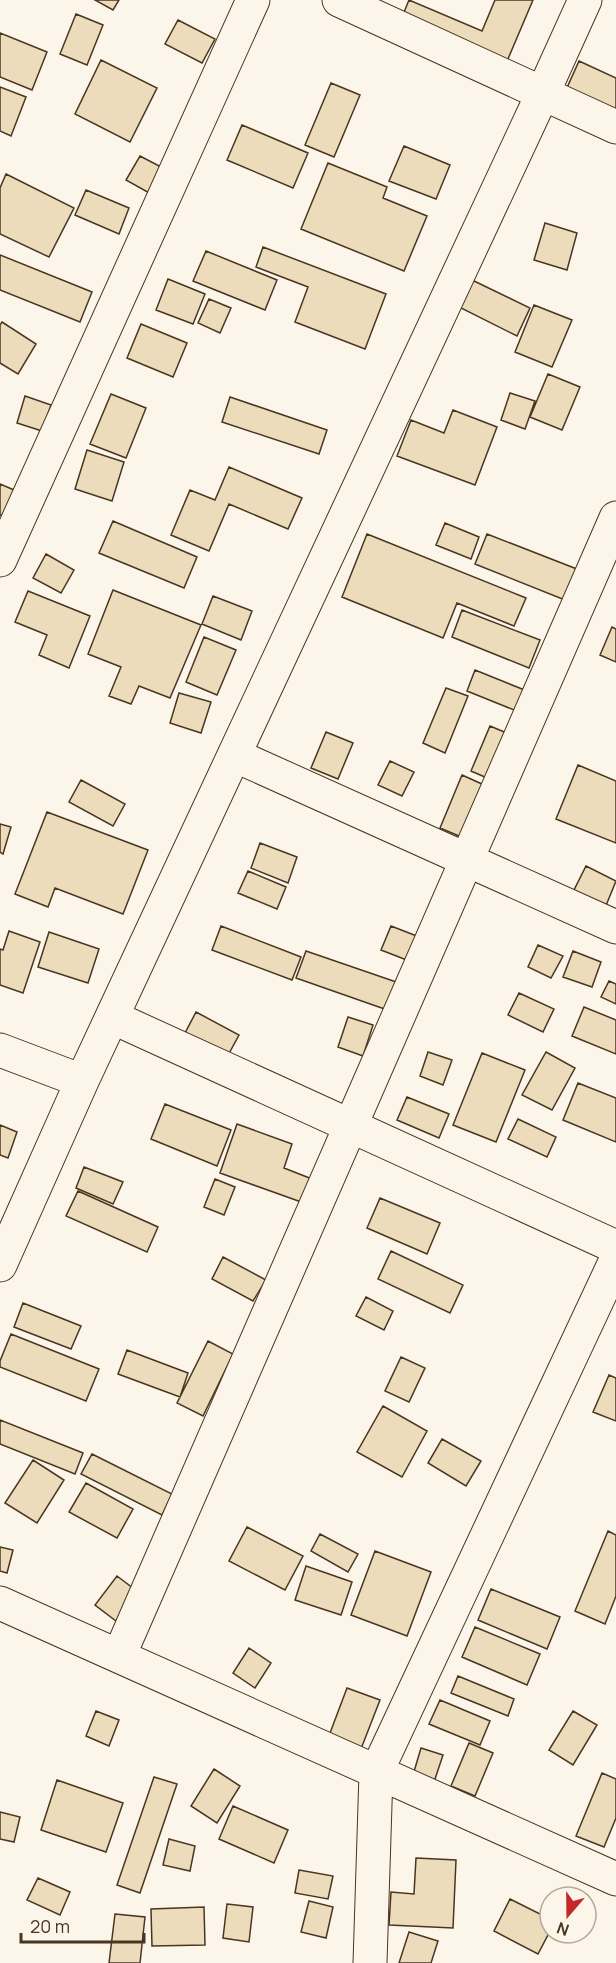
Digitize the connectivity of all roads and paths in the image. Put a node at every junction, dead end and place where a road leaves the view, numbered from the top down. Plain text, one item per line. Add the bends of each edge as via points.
1 (253, 0) edge
2 (339, 0) edge
3 (585, 0) edge
4 (542, 95) junction
5 (616, 127) edge
6 (616, 519) edge
7 (0, 560) edge
8 (234, 755) junction
9 (467, 860) junction
10 (616, 927) edge
11 (112, 1017) junction
12 (0, 1050) edge
13 (82, 1081) junction
14 (350, 1126) junction
15 (616, 1247) edge
16 (616, 1260) edge
17 (0, 1265) edge
18 (0, 1603) edge
19 (119, 1656) junction
20 (376, 1773) junction
21 (616, 1879) edge
22 (370, 1963) edge

1 - 7 street
2 - 4 street
3 - 4 street
4 - 5 street
4 - 8 street
6 - 9 street
8 - 9 street
8 - 11 street
9 - 10 street
9 - 14 street
11 - 13 street
11 - 14 street
12 - 13 street
13 - 17 street
14 - 15 street
14 - 19 street
16 - 20 street
18 - 19 street
19 - 20 street
20 - 21 street
20 - 22 street

